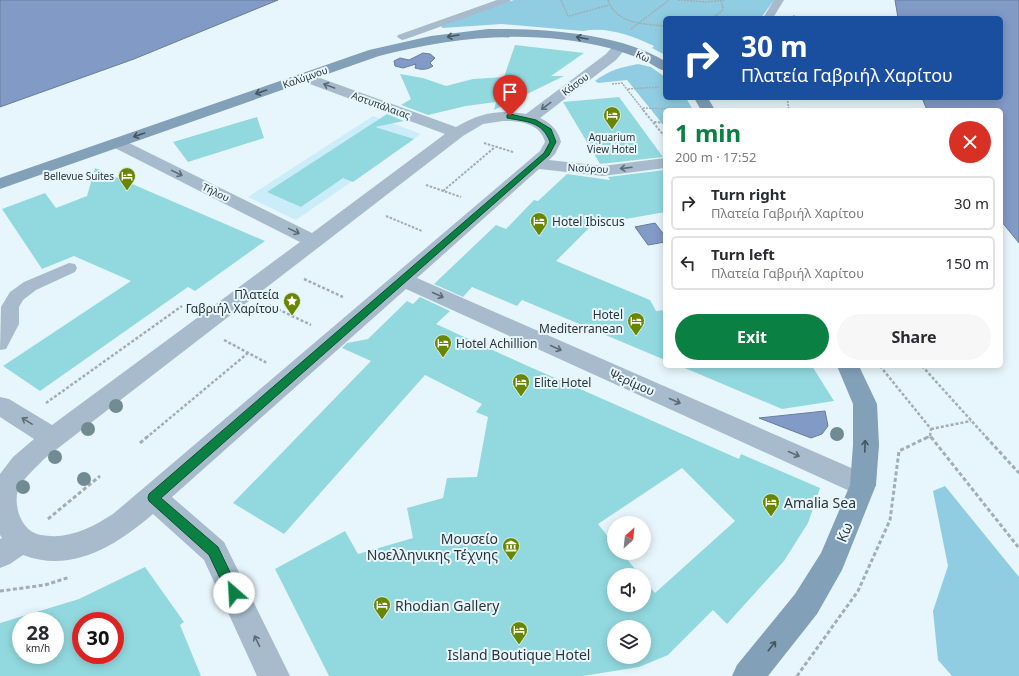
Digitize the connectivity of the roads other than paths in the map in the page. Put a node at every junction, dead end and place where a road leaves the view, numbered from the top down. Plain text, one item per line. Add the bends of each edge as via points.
1 (506, 0) edge
2 (779, 0) edge
3 (769, 16) edge
4 (402, 37) dead end
5 (620, 47) junction
6 (663, 66) edge
7 (304, 77) junction
8 (529, 119) junction
9 (457, 133) junction
10 (117, 143) junction
11 (535, 164) junction
12 (663, 164) edge
13 (0, 184) edge
14 (314, 241) junction
15 (69, 268) dead end
16 (402, 280) junction
17 (0, 344) edge
18 (849, 368) edge
19 (0, 406) edge
20 (53, 438) junction
21 (863, 485) junction
22 (153, 498) junction
23 (10, 548) edge
24 (274, 676) edge
25 (748, 676) edge

1 - 4 lane
2 - 3 lane
5 - 6 main road, Κω via 641,54
5 -> 7 main road, Καλύμνου via 551,33 473,33 402,45
5 -> 8 street, Κάσου via 611,57
9 -> 7 street, Αστυπάλαιας
7 -> 10 main road, Καλύμνου
8 - 9 street via 491,117 470,124
8 - 11 street via 545,127 553,138 547,154
9 - 14 street
10 - 13 main road, Καλύμνου
10 -> 14 street, Τήλου
12 -> 11 street, Νισύρου via 603,171
11 - 16 street
14 - 20 street
15 - 17 lane via 30,286 16,296 10,306 10,324
16 -> 21 street, Ψερίμου
16 - 22 street
21 -> 18 main road, Κω via 866,445 865,404
20 -> 19 street
20 - 23 street via 23,463 3,494 0,507
25 -> 21 main road, Κω via 806,604 832,561
22 - 23 street via 116,528 79,546 59,549
24 -> 22 street via 214,551

